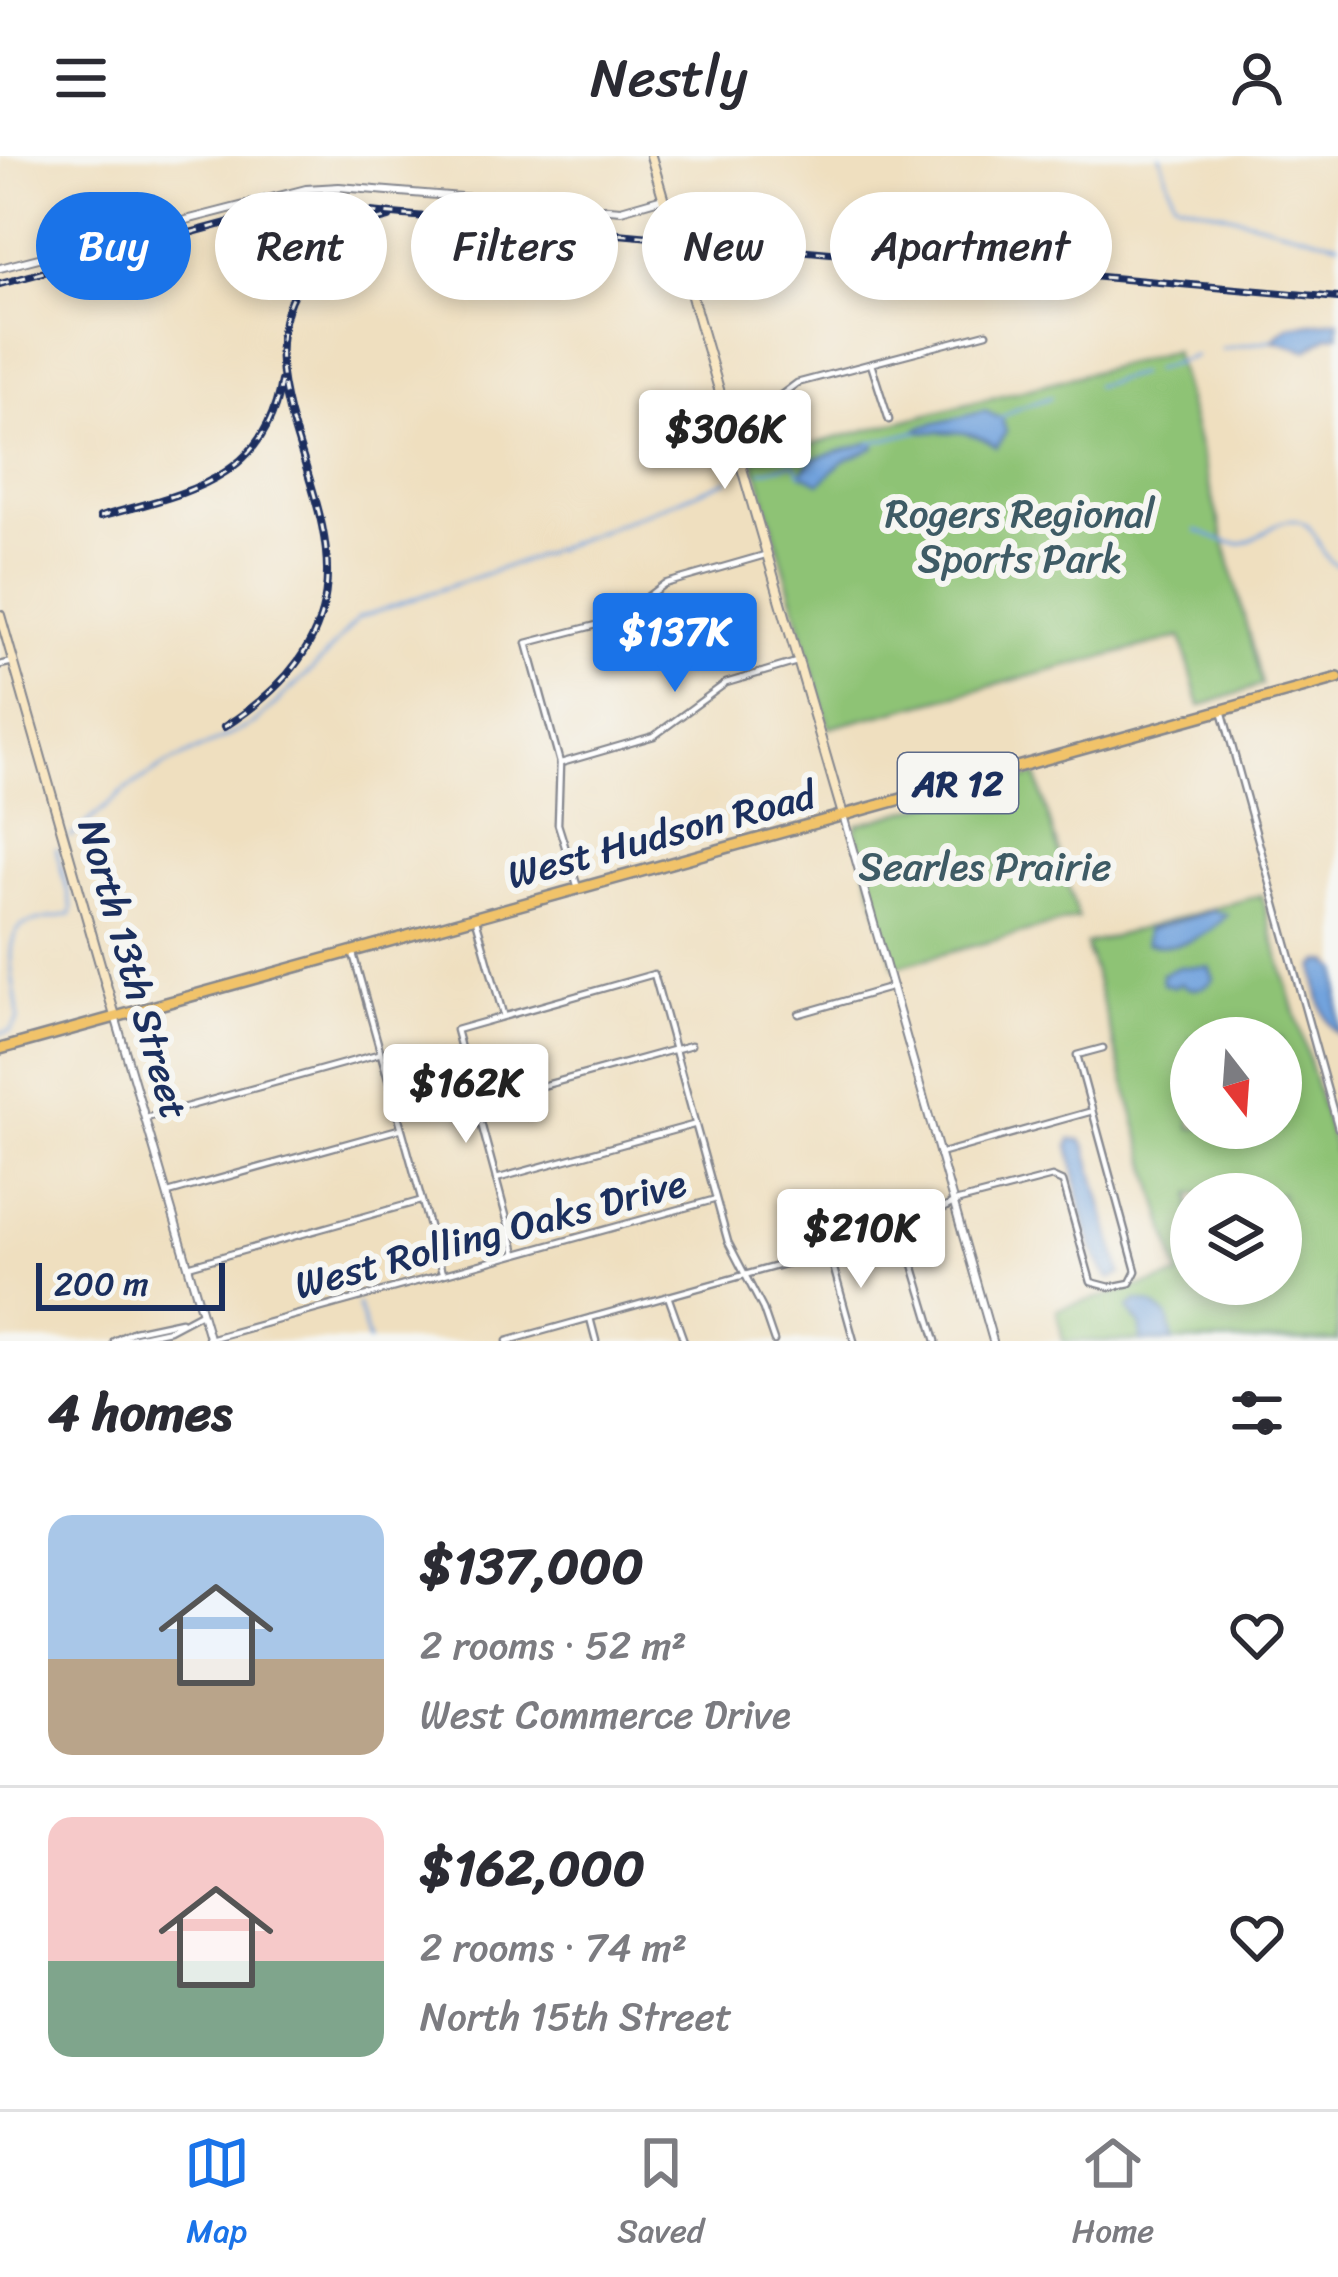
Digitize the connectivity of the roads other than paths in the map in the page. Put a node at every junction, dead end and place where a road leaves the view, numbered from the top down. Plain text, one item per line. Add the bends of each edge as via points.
1 (651, 156) edge
2 (661, 192) edge
3 (642, 204) edge
4 (0, 268) edge
5 (692, 300) edge
6 (987, 333) dead end
7 (871, 364) junction
8 (889, 420) dead end
9 (730, 433) junction
10 (766, 555) junction
11 (0, 615) edge
12 (13, 662) junction
13 (800, 662) junction
14 (0, 665) edge
15 (1338, 678) edge
16 (1222, 710) junction
17 (560, 763) junction
18 (843, 815) junction
19 (578, 888) junction
20 (476, 916) junction
21 (352, 950) junction
22 (893, 987) junction
23 (799, 1014) dead end
24 (115, 1016) junction
25 (503, 1016) junction
26 (691, 1045) dead end
27 (0, 1048) edge
28 (1102, 1048) dead end
29 (675, 1049) junction
30 (380, 1053) junction
31 (476, 1104) junction
32 (1090, 1112) junction
33 (146, 1118) junction
34 (695, 1124) junction
35 (1338, 1128) edge
36 (400, 1129) junction
37 (939, 1154) junction
38 (496, 1179) junction
39 (168, 1193) junction
40 (716, 1199) junction
41 (420, 1201) junction
42 (955, 1202) junction
43 (903, 1231) junction
44 (830, 1251) junction
45 (516, 1253) junction
46 (188, 1266) junction
47 (442, 1273) junction
48 (745, 1274) junction
49 (668, 1296) junction
50 (201, 1313) junction
51 (590, 1318) junction
52 (210, 1340) edge
53 (510, 1340) edge
54 (116, 1341) edge
55 (596, 1341) edge
56 (684, 1341) edge
57 (774, 1341) edge
58 (854, 1341) edge
59 (937, 1341) edge
60 (993, 1341) edge

1 - 2 main road
3 - 4 street via 622,210 307,189
5 - 9 main road
6 - 7 street
7 - 8 street
7 - 9 street via 797,383
9 - 10 main road
10 - 13 main road
10 - 17 street via 664,584 616,620 527,643
11 - 12 main road, North 13th Street
12 - 14 street
12 - 24 main road, North 13th Street
13 - 17 street via 726,683 654,736
13 - 18 main road
15 - 16 highway, West Hudson Road / AR 12
16 - 18 highway, West Hudson Road / AR 12
16 - 35 street
17 - 19 street via 558,824
18 - 19 highway, West Hudson Road / AR 12
18 - 22 street
19 - 20 highway, West Hudson Road / AR 12
20 - 21 highway, West Hudson Road / AR 12
20 - 25 street
21 - 24 highway, West Hudson Road / AR 12
21 - 30 street
22 - 23 street
22 - 37 street
24 - 27 highway, West Hudson Road / AR 12
24 - 33 street, North 13th Street
25 - 29 street via 654,974
25 - 31 street via 456,1030
26 - 29 street
28 - 32 street via 1077,1055
29 - 31 street
29 - 34 street
30 - 33 street
30 - 36 street
31 - 38 street
32 - 37 street
32 - 42 street via 1136,1270 1130,1283 1091,1282 1058,1178
33 - 39 street, North 13th Street
34 - 38 street
34 - 40 street
36 - 39 street
36 - 41 street
37 - 42 street
38 - 45 street
39 - 46 street, North 13th Street
40 - 45 street, West Rolling Oaks Drive
40 - 48 street
41 - 46 street
41 - 47 street
42 - 43 street
42 - 60 street
43 - 44 street
43 - 59 street
44 - 48 street
44 - 58 street
45 - 47 street, West Rolling Oaks Drive
46 - 50 street, North 13th Street
47 - 52 street, West Rolling Oaks Drive
48 - 49 street
48 - 57 street
49 - 51 street
49 - 56 street
50 - 52 street, North 13th Street
50 - 54 street
51 - 53 street
51 - 55 street

